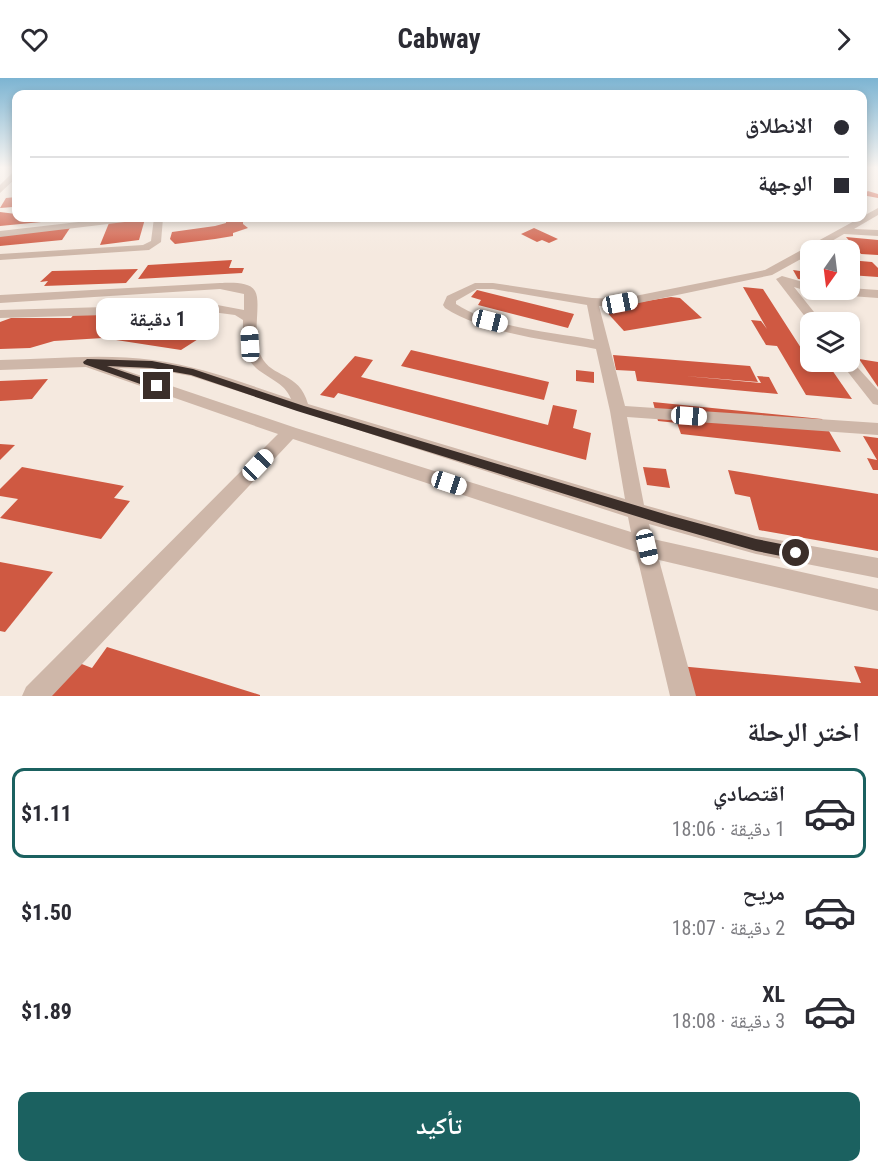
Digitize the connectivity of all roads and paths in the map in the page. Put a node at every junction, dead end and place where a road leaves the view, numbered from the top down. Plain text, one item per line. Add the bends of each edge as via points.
1 (124, 222) edge
2 (158, 222) edge
3 (858, 222) edge
4 (841, 231) junction
5 (878, 233) edge
6 (0, 234) edge
7 (90, 237) junction
8 (0, 258) edge
9 (768, 273) junction
10 (782, 279) junction
11 (800, 285) edge
12 (860, 293) edge
13 (878, 294) edge
14 (0, 299) edge
15 (592, 302) junction
16 (808, 312) edge
17 (0, 314) edge
18 (249, 319) junction
19 (603, 346) junction
20 (87, 362) junction
21 (0, 365) edge
22 (856, 372) edge
23 (878, 400) edge
24 (301, 408) junction
25 (618, 411) junction
26 (878, 429) edge
27 (290, 432) junction
28 (636, 511) junction
29 (647, 547) junction
30 (878, 568) edge
31 (878, 600) edge
32 (35, 696) edge
33 (683, 696) edge

1 - 7 street
2 - 7 street via 156,242 145,248
3 - 4 street
4 - 5 street
4 - 9 street
6 - 7 street
7 - 8 street
9 - 10 street
9 - 15 street via 620,303
10 - 11 street
10 - 16 street
12 - 13 street
14 - 18 street via 220,286 250,292
15 - 19 street
15 - 19 street via 476,286 451,299 449,305 474,317
17 - 18 street via 212,308 239,312
18 - 24 street via 254,357 262,369 299,394
19 - 25 street
20 - 21 street
20 - 24 street via 152,364 193,372
20 - 27 street
22 - 23 street
24 - 28 street
25 - 26 street
25 - 28 street
27 - 29 street
27 - 32 street
28 - 29 street
28 - 30 street via 756,545
29 - 31 street
29 - 33 street

